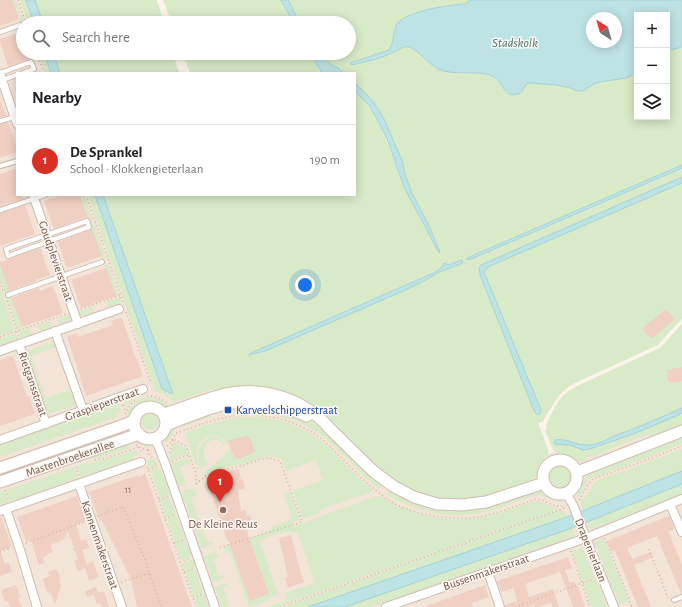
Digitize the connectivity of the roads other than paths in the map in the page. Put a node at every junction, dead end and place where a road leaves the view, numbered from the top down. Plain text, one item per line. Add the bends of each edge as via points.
1 (16, 27) edge
2 (0, 32) edge
3 (26, 72) edge
4 (16, 75) edge
5 (0, 77) edge
6 (16, 119) edge
7 (0, 122) edge
8 (16, 161) edge
9 (0, 166) edge
10 (34, 197) edge
11 (0, 210) edge
12 (48, 238) junction
13 (102, 262) dead end
14 (62, 276) junction
15 (8, 295) dead end
16 (122, 308) road end
17 (78, 324) junction
18 (55, 331) junction
19 (20, 344) junction
20 (0, 351) edge
21 (144, 389) road end
22 (83, 410) junction
23 (165, 419) junction
24 (135, 420) junction
25 (46, 424) junction
26 (682, 431) edge
27 (139, 434) junction
28 (155, 438) junction
29 (0, 440) edge
30 (141, 462) road end
31 (0, 468) edge
32 (576, 472) junction
33 (544, 483) junction
34 (79, 484) junction
35 (2, 486) edge
36 (566, 493) junction
37 (682, 499) edge
38 (670, 504) junction
39 (6, 509) edge
40 (682, 532) edge
41 (586, 538) junction
42 (488, 572) junction
43 (682, 597) edge
44 (672, 601) road end
45 (410, 603) edge
46 (37, 607) edge
47 (122, 607) edge
48 (215, 607) edge
49 (386, 607) edge
50 (500, 607) edge
51 (614, 607) edge

1 - 2 lane
3 - 5 lane via 34,69 31,62
4 - 5 lane
5 - 6 street
6 - 7 lane
8 - 9 lane
10 - 11 lane
10 - 12 street, Goudplevierstraat
12 - 12 lane via 87,221 89,227
12 - 12 lane via 8,256 6,249
12 - 14 street, Goudplevierstraat
13 - 14 lane
14 - 15 lane
14 - 17 street, Goudplevierstraat
16 - 17 street
17 - 18 street
18 - 19 street
18 - 22 street
19 - 20 street
19 - 25 street, Rietgansstraat
21 - 22 street, Graspieperstraat
22 - 25 street, Graspieperstraat
23 - 24 main road via 160,410 150,407 140,411
23 - 28 main road via 164,430
23 - 33 main road via 232,403 256,402 295,410 330,429 373,471 393,486 414,497 437,504 462,506 486,502
24 - 27 main road
24 - 31 main road, Mastenbroekerallee
25 - 29 street, Graspieperstraat
26 - 32 main road
27 - 28 main road
27 - 35 main road, Mastenbroekerallee
28 - 48 street
30 - 34 street
32 - 33 main road via 571,463 554,461 543,473
32 - 36 main road via 577,482 571,491
33 - 36 main road via 556,494
34 - 39 street
34 - 47 street, Kannenmakerstraat
36 - 41 street, Drapenierlaan
37 - 38 street, Bussenmakerstraat
38 - 40 street
38 - 41 street, Bussenmakerstraat
39 - 46 street
41 - 42 street, Bussenmakerstraat
41 - 51 street, Drapenierlaan
42 - 45 street, Bussenmakerstraat
42 - 50 street
43 - 44 lane
45 - 49 street, Bussenmakerstraat

